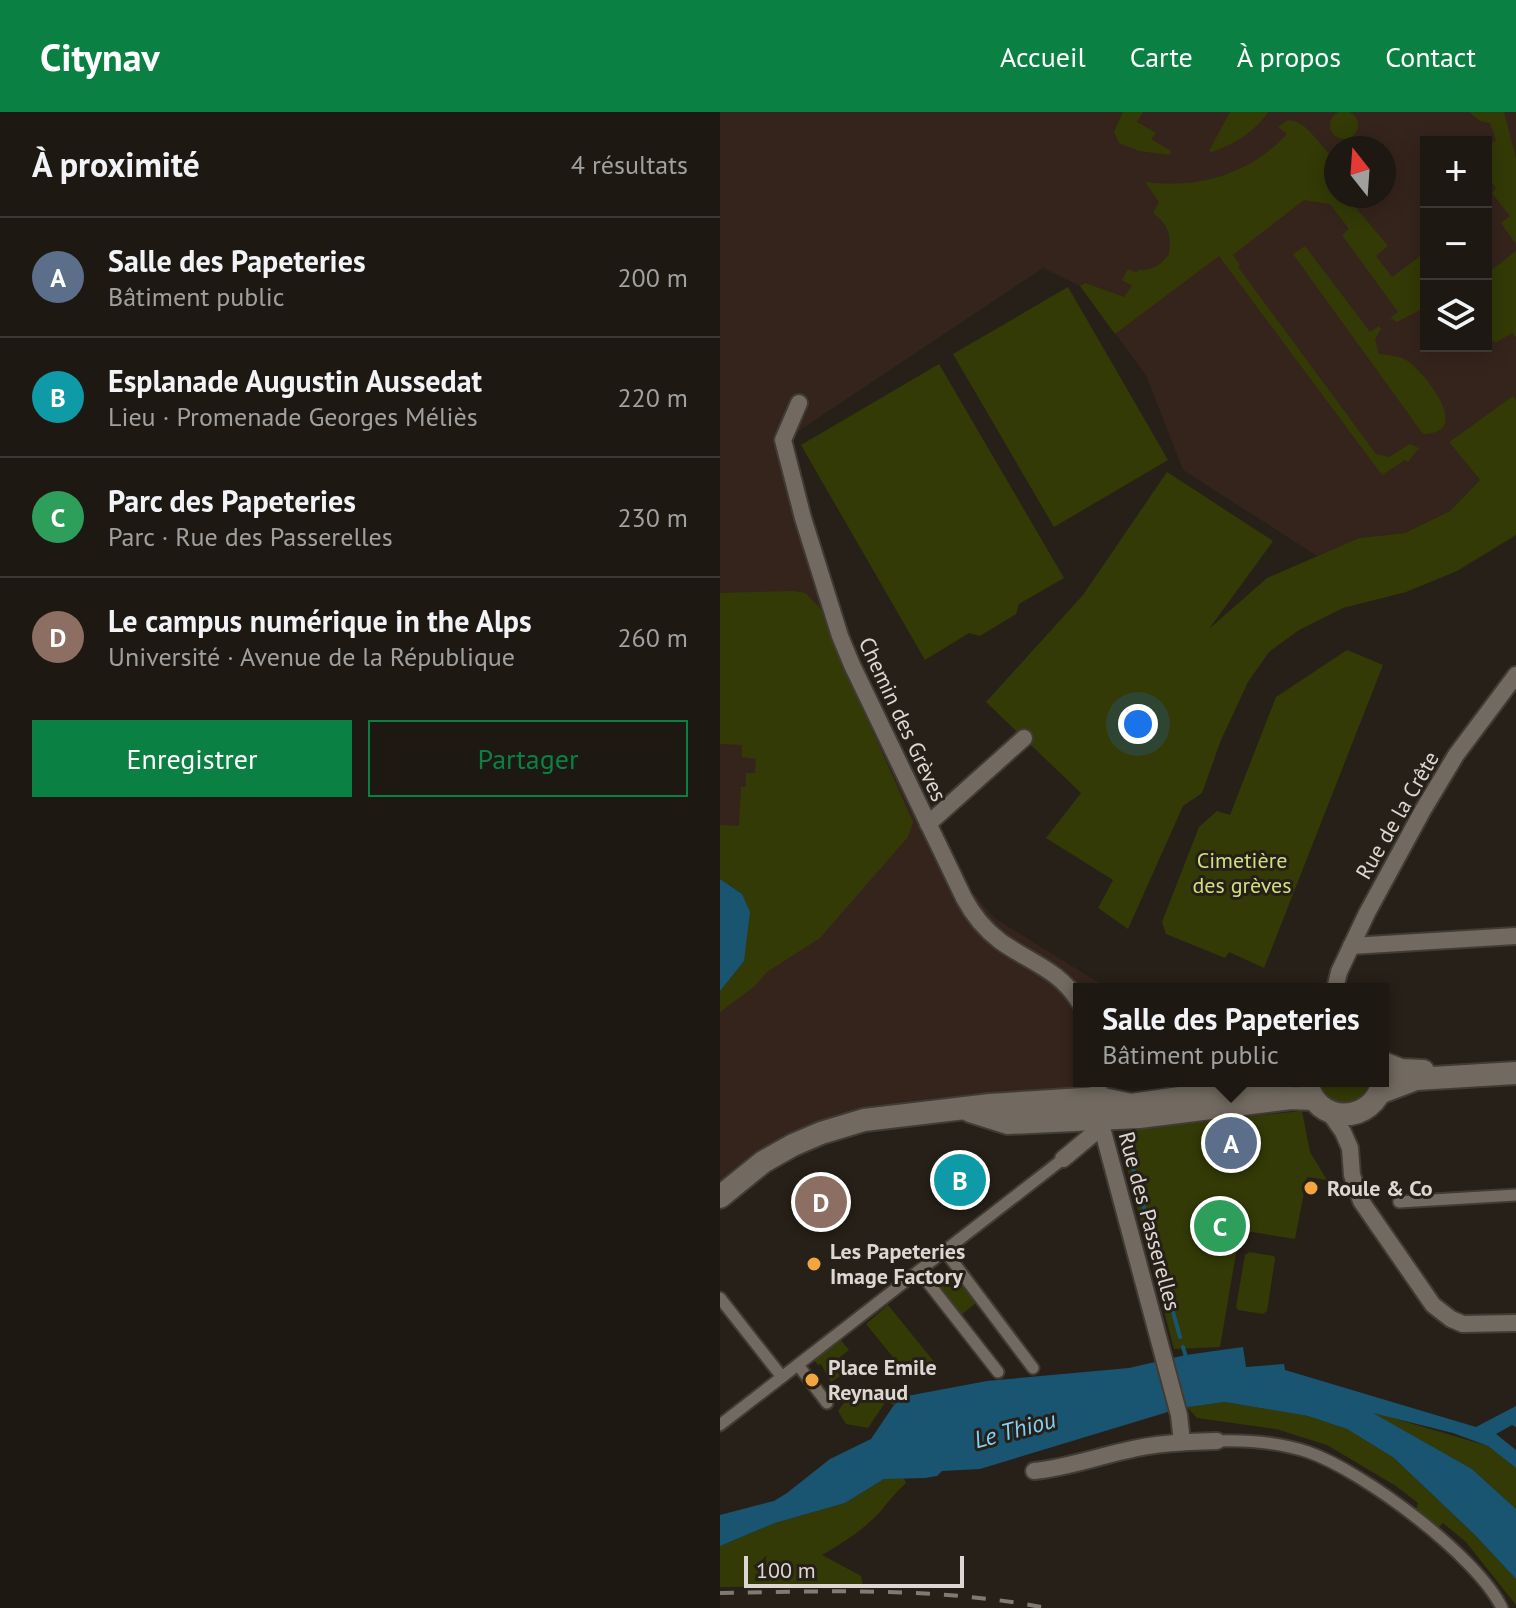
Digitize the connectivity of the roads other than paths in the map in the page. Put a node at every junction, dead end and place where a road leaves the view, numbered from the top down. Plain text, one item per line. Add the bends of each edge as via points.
1 (799, 403) dead end
2 (1516, 675) edge
3 (1511, 692) edge
4 (1024, 738) dead end
5 (928, 824) junction
6 (1516, 936) edge
7 (1351, 946) junction
8 (1337, 983) edge
9 (1073, 994) edge
10 (1516, 1063) edge
11 (1389, 1065) edge
12 (1516, 1073) edge
13 (1389, 1086) edge
14 (1245, 1087) edge
15 (1379, 1088) edge
16 (1316, 1097) edge
17 (1099, 1100) edge
18 (1350, 1148) junction
19 (1063, 1159) joint
20 (1516, 1195) edge
21 (720, 1197) edge
22 (1399, 1202) dead end
23 (945, 1251) junction
24 (919, 1271) junction
25 (720, 1298) edge
26 (1516, 1323) edge
27 (798, 1365) junction
28 (1033, 1368) dead end
29 (998, 1372) dead end
30 (782, 1377) junction
31 (827, 1403) dead end
32 (720, 1425) edge
33 (1217, 1441) joint
34 (1182, 1442) junction
35 (1034, 1471) dead end
36 (1502, 1608) edge

1 - 5 street, Chemin des Grèves via 783,440 803,518 847,654
2 - 3 street, Rue de la Crête
3 - 7 street, Rue de la Crête via 1477,725 1439,782
4 - 5 street
5 - 9 street, Chemin des Grèves via 976,918 997,939 1054,973
6 - 7 street
7 - 8 street, Rue de la Crête
10 - 11 main road via 1412,1071
12 - 13 main road
14 - 17 main road via 1133,1104
15 - 16 main road via 1344,1115
15 - 18 street
16 - 17 main road
16 - 18 street
17 - 19 street via 1093,1134
17 - 21 main road via 1008,1123 965,1109 886,1116 821,1133 763,1162
17 - 34 street, Rue des Passerelles
18 - 26 street via 1361,1201 1433,1305 1463,1324
19 - 23 street
20 - 22 street
23 - 24 street
23 - 28 street
24 - 27 street
24 - 29 street
25 - 30 street
27 - 30 street
27 - 31 street
30 - 32 street
33 - 34 street
33 - 36 street via 1298,1449 1358,1478 1447,1544 1493,1591
34 - 35 street

